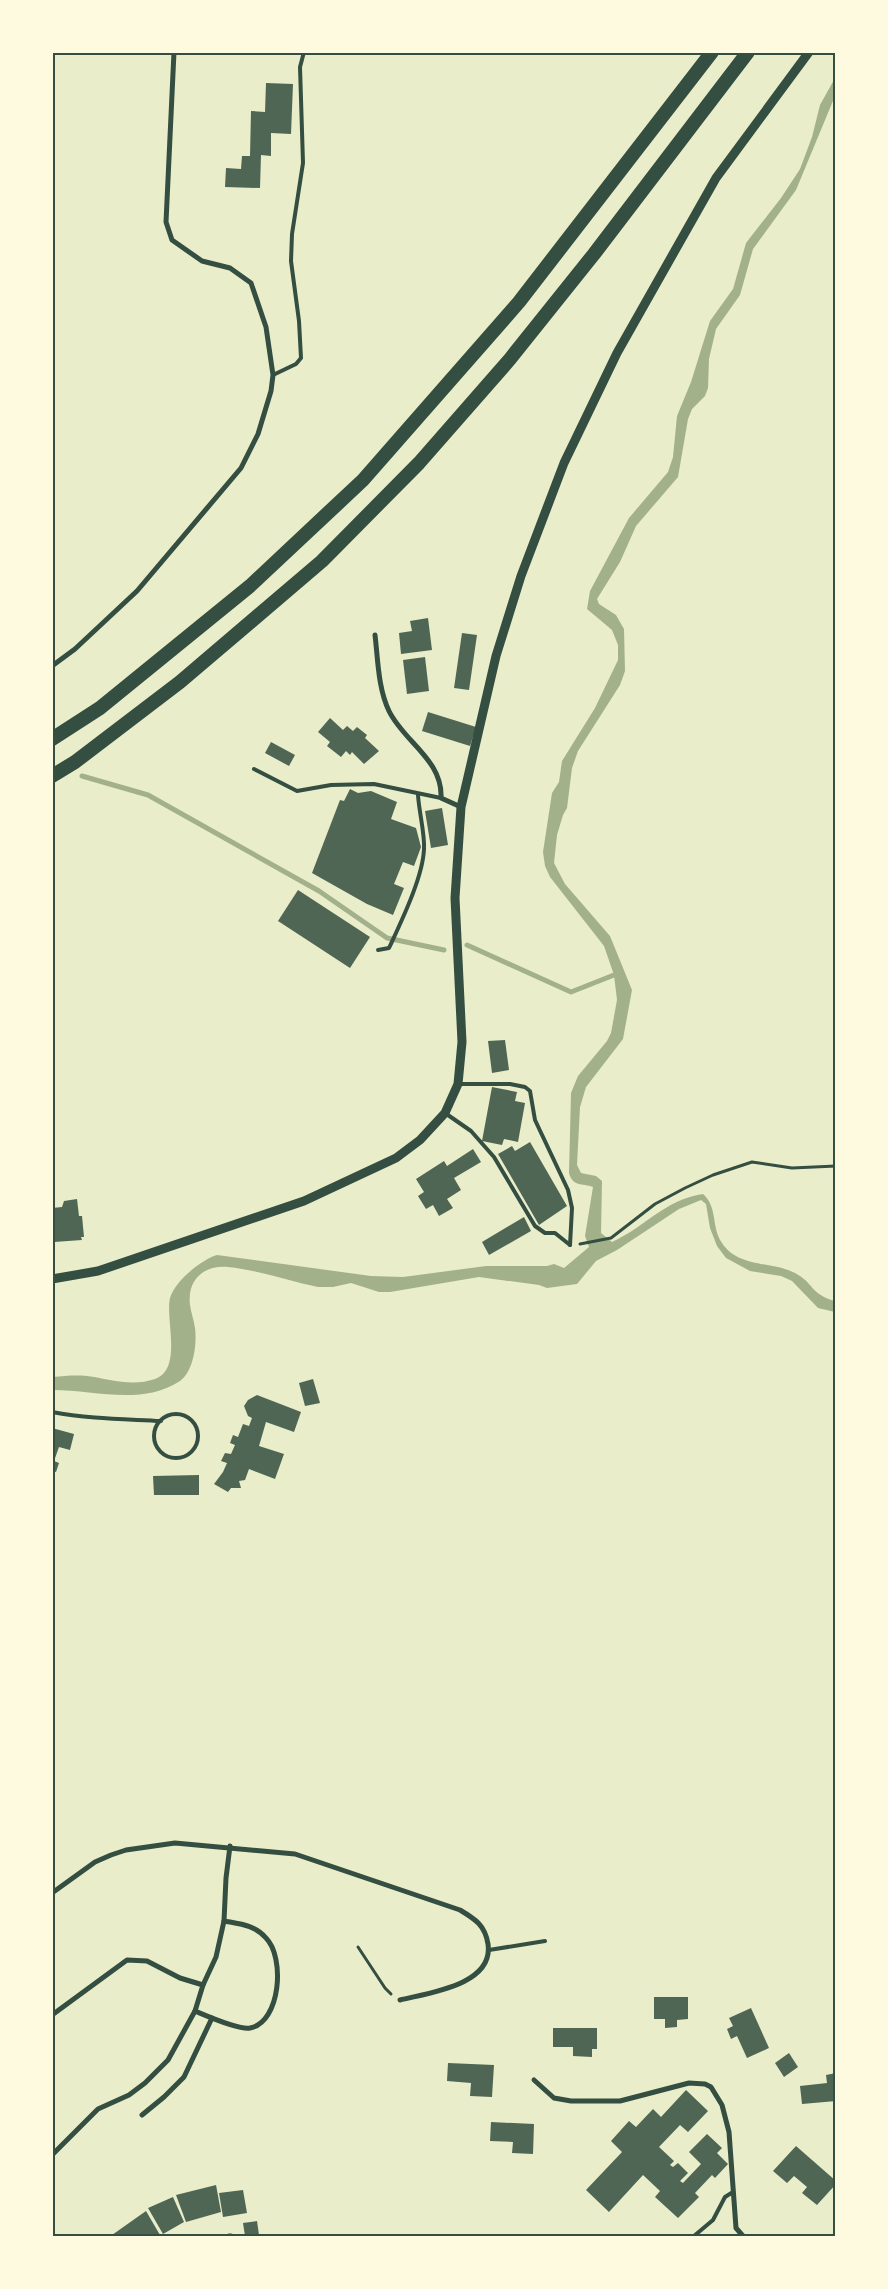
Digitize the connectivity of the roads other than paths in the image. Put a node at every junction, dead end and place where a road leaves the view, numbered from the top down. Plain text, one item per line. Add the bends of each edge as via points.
1 (174, 52) edge
2 (304, 52) edge
3 (712, 52) edge
4 (748, 52) edge
5 (810, 52) edge
6 (273, 375) junction
7 (375, 635) dead end
8 (52, 666) edge
9 (52, 740) edge
10 (254, 769) dead end
11 (52, 776) edge
12 (418, 795) junction
13 (441, 798) junction
14 (461, 807) junction
15 (378, 950) dead end
16 (458, 1084) junction
17 (445, 1113) junction
18 (52, 1280) edge
19 (52, 1412) edge
20 (161, 1421) junction
21 (230, 1846) junction
22 (52, 1893) edge
23 (224, 1920) junction
24 (545, 1941) dead end
25 (489, 1950) junction
26 (203, 1985) junction
27 (400, 2000) road end
28 (195, 2011) junction
29 (52, 2015) edge
30 (212, 2018) junction
31 (534, 2080) dead end
32 (142, 2115) dead end
33 (52, 2155) edge
34 (733, 2192) junction
35 (694, 2236) edge
36 (743, 2236) edge

1 - 6 street via 166,222 172,240 202,261 230,268 251,283 266,327
2 - 6 lane via 300,67 303,163 291,261 301,358 296,364
3 - 9 highway via 519,302 362,480 250,586 100,708
4 - 11 highway via 594,254 510,359 419,464 322,561 180,682
5 - 14 street via 716,178 617,353 564,462 521,576 496,656
6 - 8 street via 258,434 241,468 137,592
7 - 13 street via 381,685 389,711 436,771 442,784
10 - 12 lane via 298,791 330,785 368,784
12 - 13 lane
12 - 15 lane via 424,849 420,870 390,948
13 - 14 street
14 - 16 street via 455,898 462,1042
16 - 17 street
16 - 17 lane via 510,1084 530,1091 535,1120 568,1190 572,1208 570,1245 555,1233 545,1233 535,1226 494,1158 471,1131
17 - 18 street via 420,1140 396,1158 304,1201 98,1271
19 - 20 lane via 110,1420
20 - 20 lane via 177,1414 191,1420 198,1439 191,1452 178,1458 159,1450 154,1436
21 - 22 street via 175,1843 126,1850 95,1862
21 - 23 street
21 - 25 street via 295,1854 460,1910 478,1920
23 - 26 street via 216,1957
23 - 30 street via 253,1926 265,1936 272,1945 278,1984 276,1996 257,2026 247,2028
24 - 25 lane
25 - 27 street via 482,1968 467,1980 456,1986
26 - 28 street
26 - 29 street via 180,1978 147,1961 126,1960
28 - 30 street
28 - 33 street via 162,2068 129,2095 98,2109
30 - 32 street via 184,2077
31 - 34 street via 554,2098 571,2101 620,2101 689,2083 711,2087 722,2105 729,2132
34 - 35 lane via 725,2197 713,2220
34 - 36 street via 736,2228

